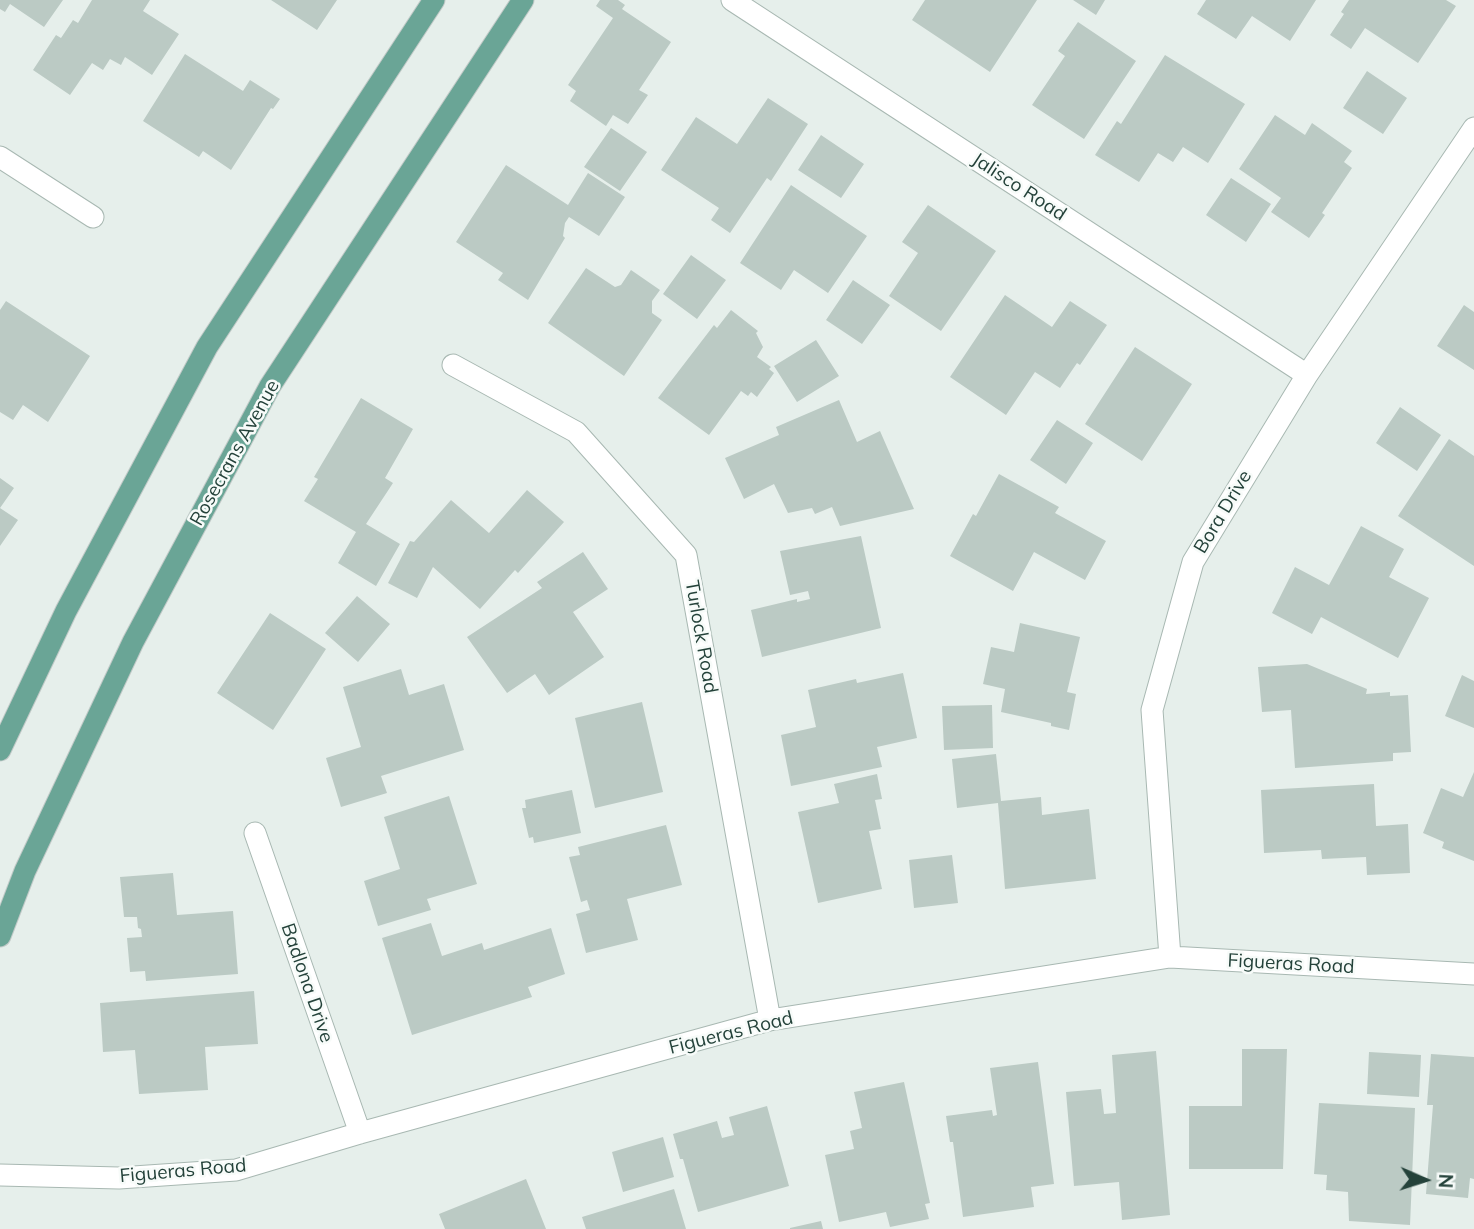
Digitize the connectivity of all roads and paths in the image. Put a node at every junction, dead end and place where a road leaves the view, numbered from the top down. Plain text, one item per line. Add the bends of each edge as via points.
1 (434, 0) edge
2 (523, 0) edge
3 (732, 0) edge
4 (1474, 128) edge
5 (0, 157) edge
6 (93, 217) dead end
7 (453, 365) dead end
8 (1307, 375) junction
9 (0, 750) edge
10 (255, 833) dead end
11 (0, 936) edge
12 (1170, 957) junction
13 (1474, 974) edge
14 (770, 1020) junction
15 (360, 1133) junction
16 (0, 1175) edge

1 - 9 main road via 207,347 66,611
2 - 11 main road, Rosecrans Avenue via 270,386 133,642 25,871
3 - 8 street, Jalisco Road
4 - 8 street, Bora Drive
5 - 6 street
7 - 14 street, Turlock Road via 576,432 686,555
8 - 12 street, Bora Drive via 1193,562 1152,710
10 - 15 street, Badlona Drive
12 - 13 street, Figueras Road
12 - 14 street, Figueras Road
14 - 15 street, Figueras Road
15 - 16 street, Figueras Road via 236,1170 119,1178

